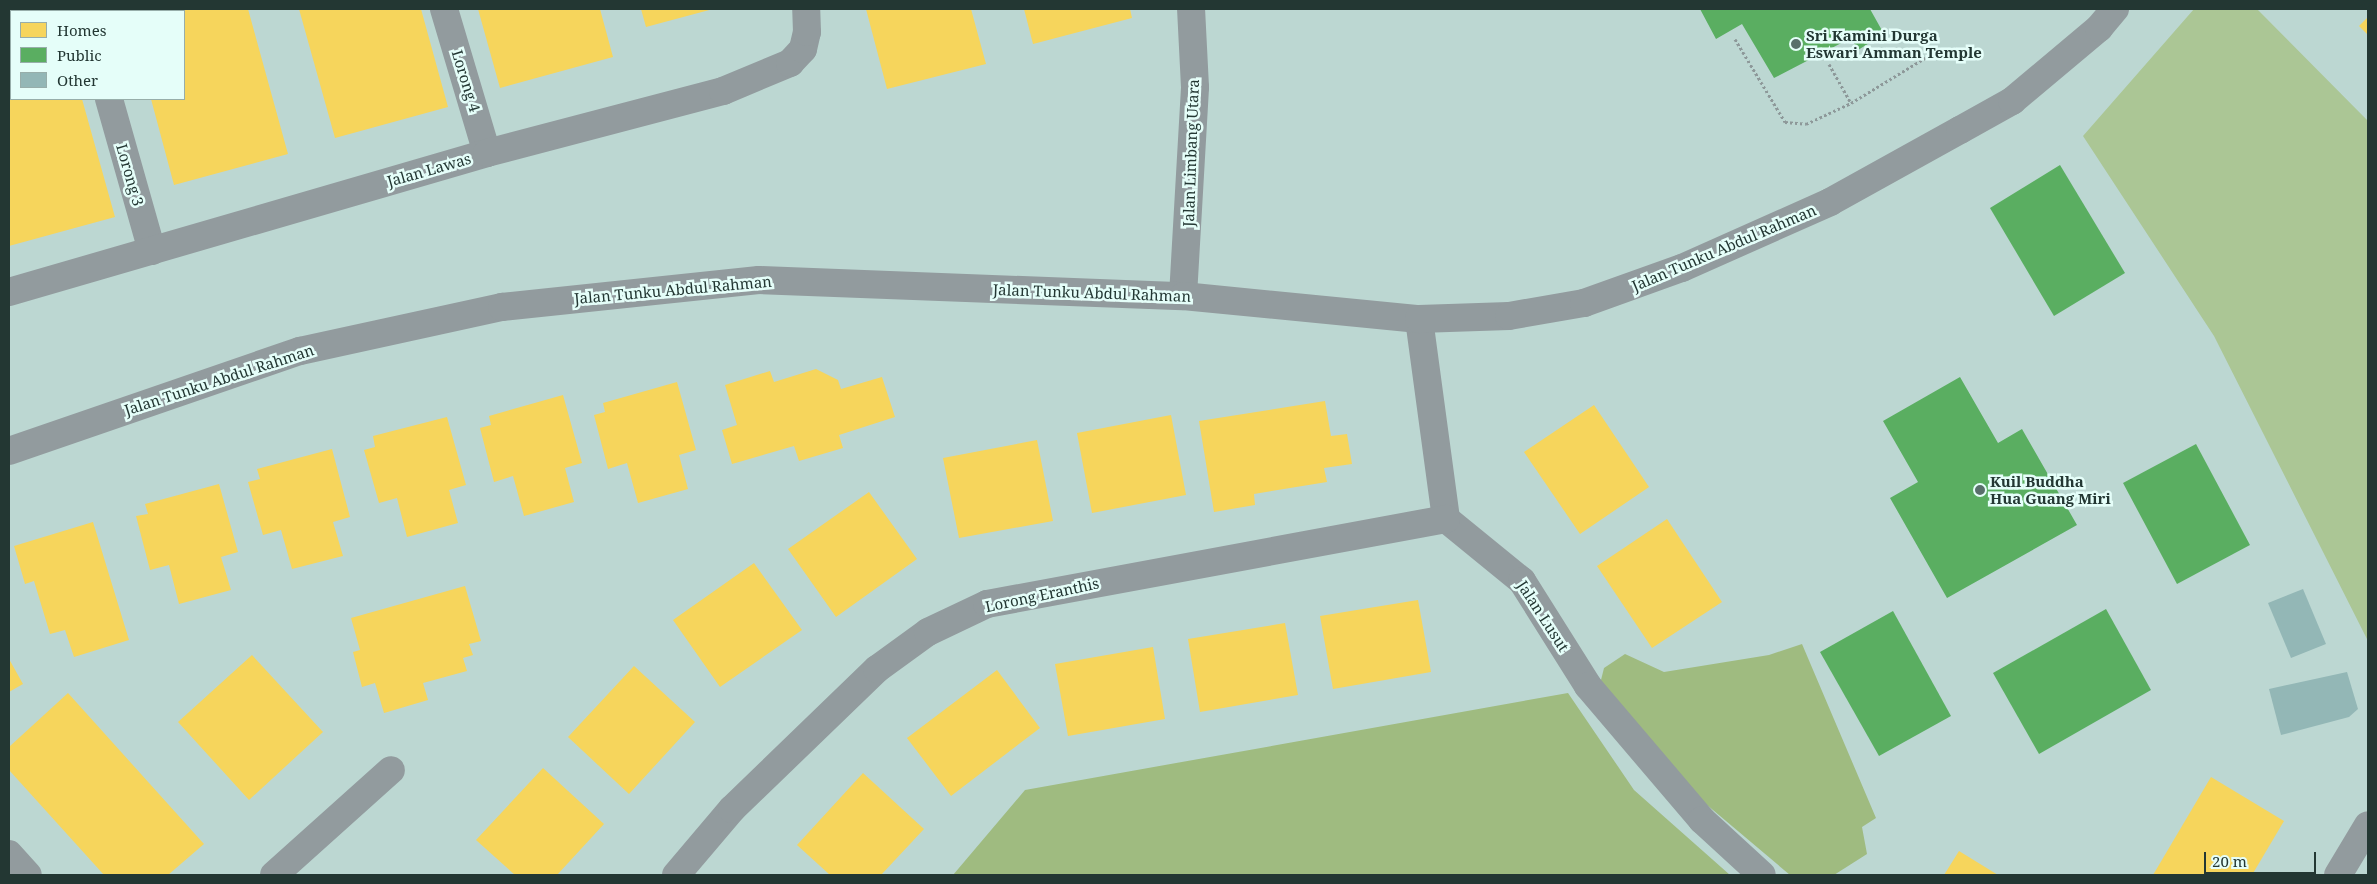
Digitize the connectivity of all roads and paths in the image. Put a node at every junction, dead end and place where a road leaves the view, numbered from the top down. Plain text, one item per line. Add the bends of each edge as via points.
1 (444, 9) edge
2 (806, 9) edge
3 (1191, 9) edge
4 (2115, 9) edge
5 (1735, 38) dead end
6 (1925, 58) dead end
7 (1830, 64) dead end
8 (109, 100) edge
9 (1851, 103) junction
10 (487, 153) junction
11 (152, 250) junction
12 (9, 292) edge
13 (1183, 296) junction
14 (1419, 319) junction
15 (9, 451) edge
16 (1446, 519) junction
17 (391, 770) dead end
18 (2368, 825) edge
19 (9, 854) edge
20 (28, 875) edge
21 (274, 875) edge
22 (676, 875) edge
23 (1762, 875) edge
24 (2338, 875) edge

1 - 10 street, Lorong 4
2 - 10 street, Jalan Lawas via 807,32 803,49 790,63 774,72 723,91
3 - 13 street, Jalan Limbang Utara via 1195,87
4 - 14 street, Jalan Tunku Abdul Rahman via 2099,28 2012,101 1830,202 1682,268 1584,303 1509,316
5 - 9 path via 1785,122 1806,124
6 - 9 path
7 - 9 path
8 - 11 street, Lorong 3
10 - 11 street, Jalan Lawas
11 - 12 street, Jalan Lawas
13 - 14 street, Jalan Tunku Abdul Rahman
13 - 15 street, Jalan Tunku Abdul Rahman via 759,280 502,307 300,351
14 - 16 street
16 - 22 street, Lorong Eranthis via 987,604 928,632 877,669 732,809
16 - 23 street, Jalan Lusut via 1522,581 1588,686 1702,820
17 - 21 street
18 - 24 street
19 - 20 street

